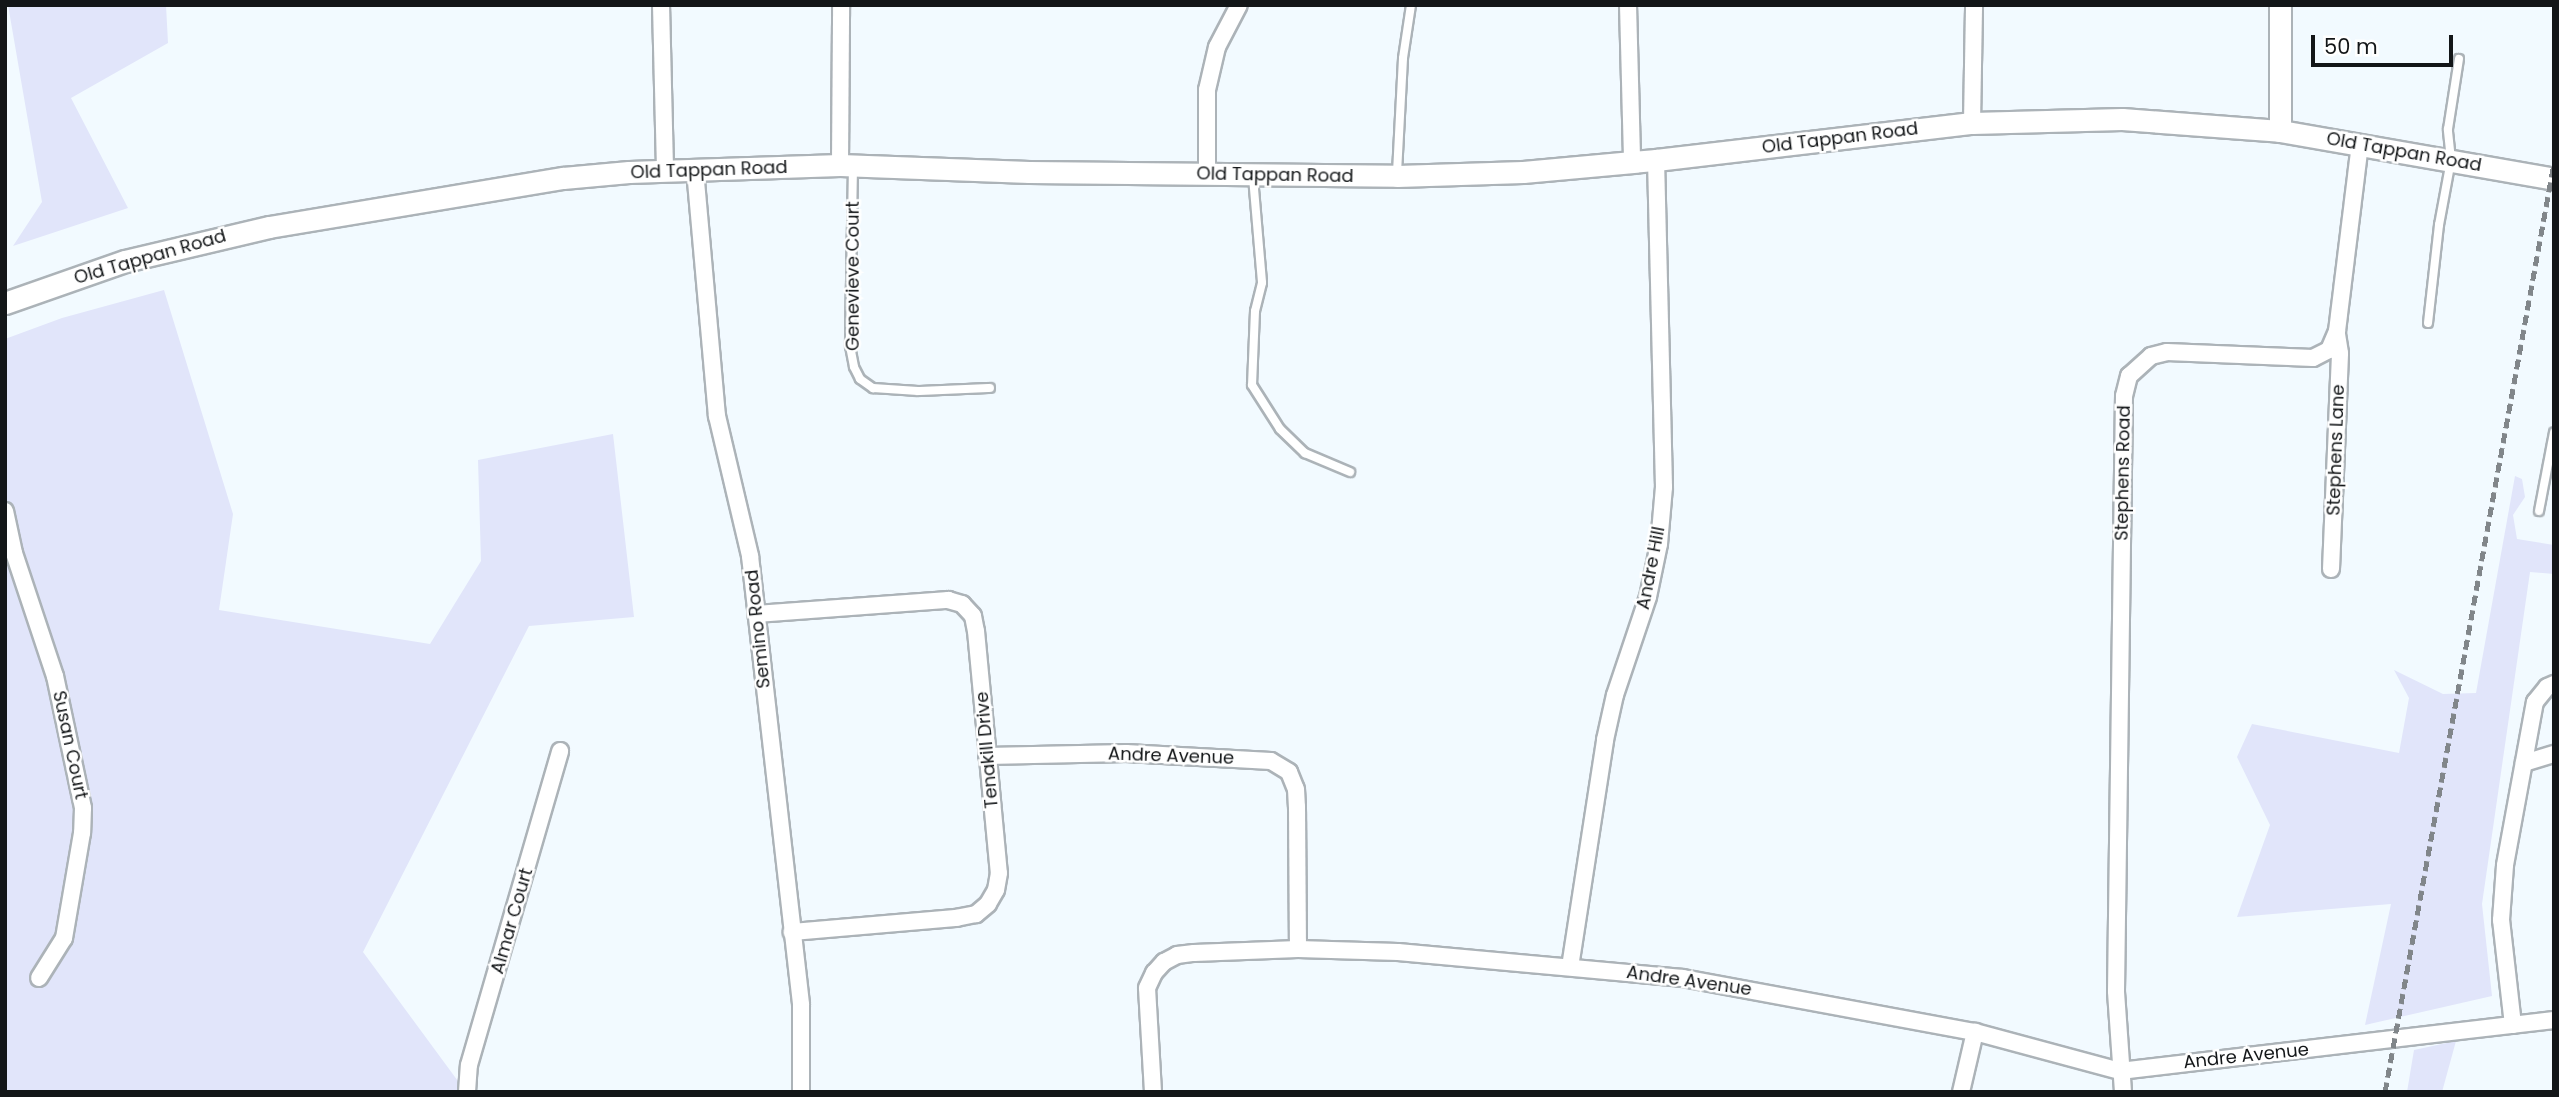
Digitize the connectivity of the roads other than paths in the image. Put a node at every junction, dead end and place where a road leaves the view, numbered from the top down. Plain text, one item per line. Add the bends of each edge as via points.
1 (661, 5) edge
2 (841, 5) edge
3 (1239, 5) edge
4 (1411, 5) edge
5 (1628, 5) edge
6 (1974, 5) edge
7 (2280, 5) edge
8 (2459, 59) dead end
9 (1972, 122) junction
10 (2280, 131) junction
11 (2360, 143) junction
12 (1656, 160) junction
13 (2451, 160) junction
14 (1632, 162) junction
15 (847, 166) junction
16 (665, 170) junction
17 (695, 170) junction
18 (1207, 174) junction
19 (1253, 174) junction
20 (1397, 176) junction
21 (2554, 179) edge
22 (5, 303) edge
23 (2428, 323) dead end
24 (2337, 331) junction
25 (990, 388) dead end
26 (2554, 432) edge
27 (1350, 472) dead end
28 (5, 511) edge
29 (2539, 511) dead end
30 (2331, 569) dead end
31 (757, 614) junction
32 (2554, 684) edge
33 (560, 751) dead end
34 (2554, 754) edge
35 (987, 756) junction
36 (2524, 763) junction
37 (792, 932) junction
38 (1298, 949) junction
39 (1570, 967) junction
40 (39, 978) dead end
41 (2554, 1020) edge
42 (2513, 1026) junction
43 (1975, 1032) junction
44 (2120, 1071) junction
45 (467, 1092) edge
46 (801, 1092) edge
47 (1153, 1092) edge
48 (1961, 1092) edge
49 (2123, 1092) edge

1 - 16 street
2 - 15 street
3 - 18 street via 1217,47 1207,90
4 - 20 lane via 1403,58
5 - 14 street
6 - 9 street
7 - 10 main road
8 - 13 lane via 2448,129
9 - 10 main road, Old Tappan Road via 2122,119
9 - 12 main road, Old Tappan Road
10 - 11 main road, Old Tappan Road
11 - 13 main road, Old Tappan Road
11 - 24 street
12 - 14 main road, Old Tappan Road
12 - 39 street, Andre Hill via 1663,498 1648,597 1605,740
13 - 21 main road, Old Tappan Road
13 - 23 lane
14 - 20 main road, Old Tappan Road via 1523,172
15 - 17 main road, Old Tappan Road
15 - 18 main road, Old Tappan Road
15 - 25 lane, Genevieve Court via 850,346 860,379 873,388
16 - 17 main road, Old Tappan Road
16 - 22 main road, Old Tappan Road via 563,178 269,227 125,261
17 - 31 street, Semino Road via 717,416 750,556
18 - 19 main road, Old Tappan Road
19 - 20 main road, Old Tappan Road
19 - 27 lane via 1262,283 1255,311 1252,385 1280,429 1305,453
24 - 30 street, Stephens Lane via 2340,353
24 - 44 street, Stephens Road via 2329,350 2313,358 2167,352 2151,356 2129,376 2124,396 2116,991
26 - 29 lane
28 - 40 street, Susan Court via 14,553 55,676 83,808 64,938
31 - 35 street, Tenakill Drive via 948,600 962,604 973,616 976,631
31 - 37 street, Semino Road
32 - 36 street via 2535,702
33 - 45 street, Almar Court via 470,1065
34 - 36 street
35 - 37 street, Tenakill Drive via 999,873 996,890 982,909 956,918
35 - 38 street, Andre Avenue via 1126,753 1209,757 1271,761 1289,772 1297,807
36 - 42 street via 2505,865 2501,920
37 - 46 street, Semino Road via 801,1005
38 - 39 street, Andre Avenue via 1398,952
38 - 47 street via 1194,953 1164,962 1147,988
39 - 43 street, Andre Avenue via 1683,978
41 - 42 street, Andre Avenue
42 - 44 street, Andre Avenue
43 - 44 street, Andre Avenue
43 - 48 street
44 - 49 street

